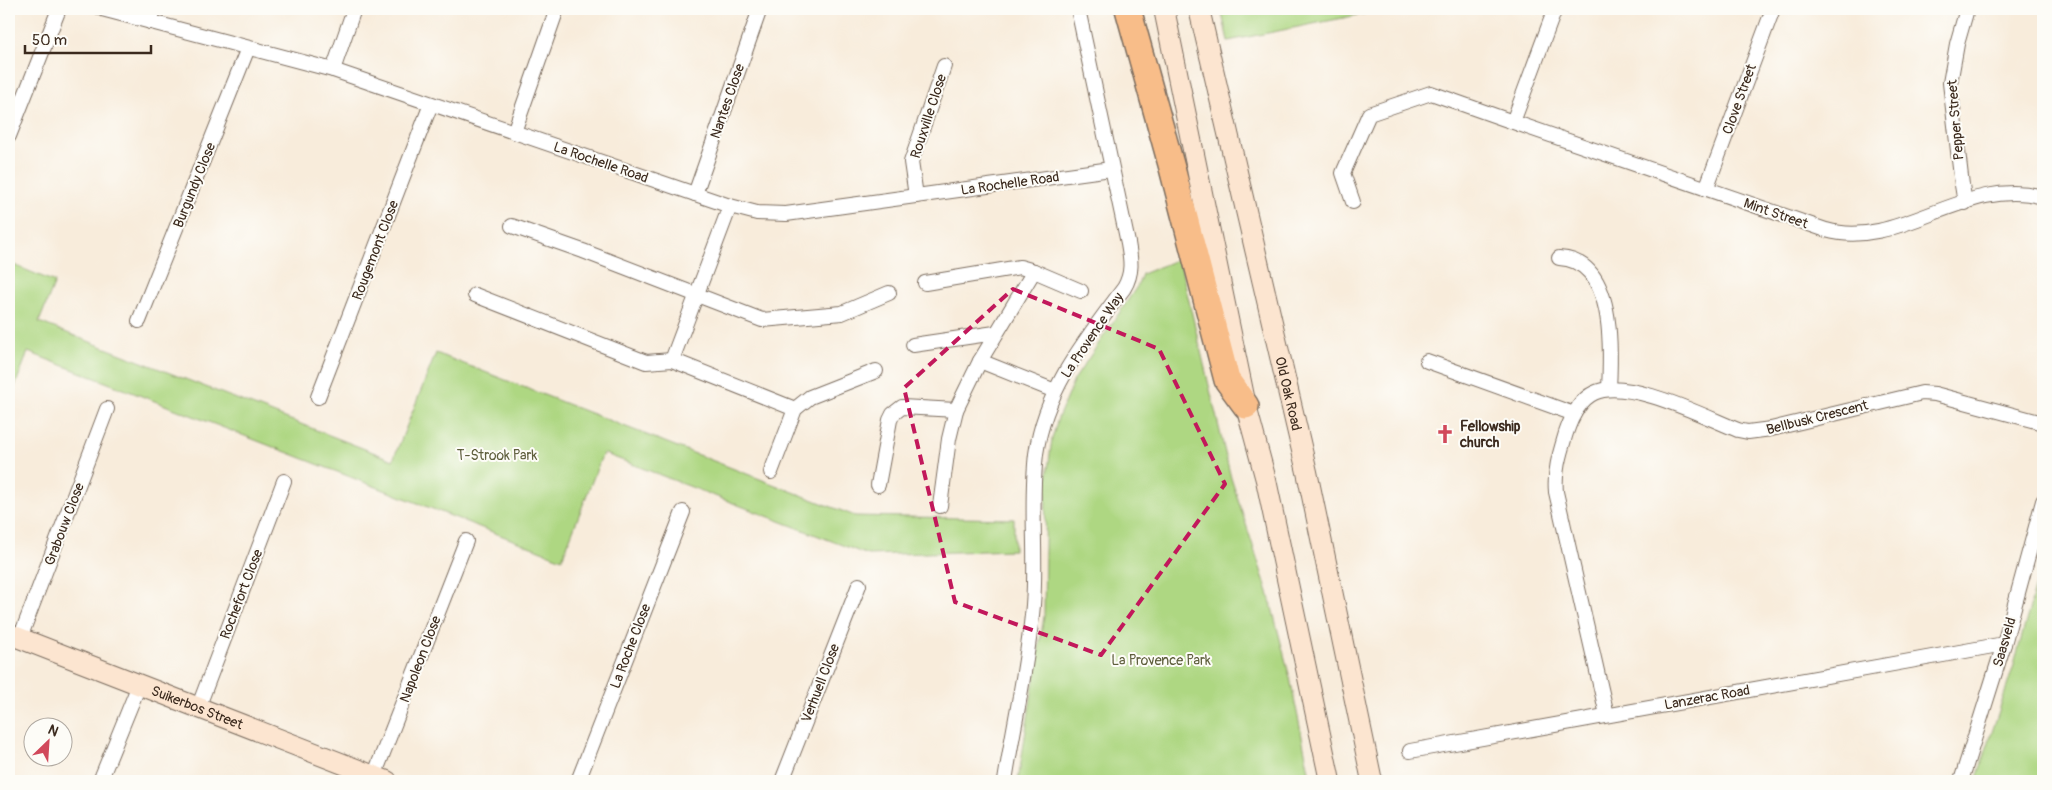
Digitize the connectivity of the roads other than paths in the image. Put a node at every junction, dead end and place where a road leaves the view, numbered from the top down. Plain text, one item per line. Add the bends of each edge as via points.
1 (59, 9) edge
2 (102, 9) edge
3 (354, 9) edge
4 (557, 9) edge
5 (760, 9) edge
6 (1078, 9) edge
7 (1128, 9) edge
8 (1164, 9) edge
9 (1199, 9) edge
10 (1555, 9) edge
11 (1772, 9) edge
12 (1967, 9) edge
13 (152, 15) edge
14 (248, 48) junction
15 (944, 66) dead end
16 (333, 70) junction
17 (431, 104) junction
18 (1513, 122) junction
19 (514, 132) junction
20 (9, 136) edge
21 (1111, 169) junction
22 (1706, 189) junction
23 (695, 194) junction
24 (916, 196) junction
25 (2043, 197) edge
26 (1354, 202) dead end
27 (1965, 202) junction
28 (730, 206) junction
29 (512, 226) dead end
30 (1559, 258) dead end
31 (1034, 270) junction
32 (925, 283) dead end
33 (1081, 291) dead end
34 (890, 293) dead end
35 (697, 294) junction
36 (475, 296) dead end
37 (139, 322) dead end
38 (995, 333) junction
39 (913, 345) dead end
40 (672, 360) junction
41 (980, 361) junction
42 (1427, 361) dead end
43 (876, 371) dead end
44 (1609, 389) junction
45 (1055, 390) junction
46 (318, 397) dead end
47 (1246, 406) junction
48 (795, 409) junction
49 (107, 410) dead end
50 (956, 410) junction
51 (1574, 414) junction
52 (2043, 423) edge
53 (771, 472) dead end
54 (284, 481) dead end
55 (878, 485) dead end
56 (2043, 501) edge
57 (940, 506) dead end
58 (683, 512) dead end
59 (466, 541) dead end
60 (858, 585) dead end
61 (14, 636) edge
62 (2004, 644) junction
63 (139, 684) junction
64 (198, 708) junction
65 (1607, 715) junction
66 (1410, 751) dead end
67 (381, 779) edge
68 (100, 781) edge
69 (578, 781) edge
70 (782, 781) edge
71 (1005, 781) edge
72 (1330, 781) edge
73 (1372, 781) edge
74 (1961, 781) edge

1 - 20 street
2 - 13 street, La Rochelle Road
3 - 16 street
4 - 19 street
5 - 23 street, Nantes Close
6 - 21 street, La Provence Way
7 - 47 highway via 1227,380
8 - 47 main road
9 - 73 main road, Old Oak Road via 1307,472
10 - 18 street
11 - 22 street, Clove Street
12 - 27 street, Pepper Street via 1950,84
13 - 14 street, La Rochelle Road
14 - 16 street, La Rochelle Road
14 - 37 street, Burgundy Close
15 - 24 street, Rouxville Close via 911,162
16 - 17 street, La Rochelle Road
17 - 19 street, La Rochelle Road
17 - 46 street, Rougemont Close
18 - 22 street, Mint Street
18 - 26 street, Mint Street via 1431,93 1369,114 1343,173
19 - 23 street, La Rochelle Road
21 - 24 street, La Rochelle Road
21 - 45 street, La Provence Way via 1132,261 1130,276 1075,354
22 - 27 street, Mint Street via 1848,235 1869,234
23 - 28 street, La Rochelle Road
24 - 28 street, La Rochelle Road via 781,214 758,213
25 - 27 street, Mint Street via 2006,192
28 - 35 street
29 - 35 street
30 - 44 street via 1571,260 1590,274 1606,306 1611,339
31 - 32 street via 1014,266
31 - 33 street
31 - 38 street
34 - 35 street via 842,313 767,321
35 - 40 street
36 - 40 street via 646,362
38 - 39 street
38 - 41 street
40 - 48 street
41 - 45 street
41 - 50 street
42 - 51 street
43 - 48 street via 810,397
44 - 51 street, Bellbusk Crescent via 1586,398
44 - 52 street, Bellbusk Crescent via 1636,392 1748,432 1922,392
45 - 71 street, La Provence Way via 1036,454 1033,606
47 - 72 main road via 1266,480
48 - 53 street
49 - 61 street, Grabouw Close
50 - 55 street via 902,407 892,414
50 - 57 street
51 - 65 street, Bellbusk Crescent via 1559,457 1556,486
54 - 64 street, Rochefort Close
56 - 62 street, Saasveld
58 - 69 street, La Roche Close
59 - 67 street, Napoleon Close
60 - 70 street, Verhuell Close
61 - 63 main road, Suikerbos Street
62 - 65 street, Lanzerac Road
62 - 74 street, Saasveld
63 - 64 main road, Suikerbos Street
63 - 68 street
64 - 67 main road, Suikerbos Street
65 - 66 street, Lanzerac Road

